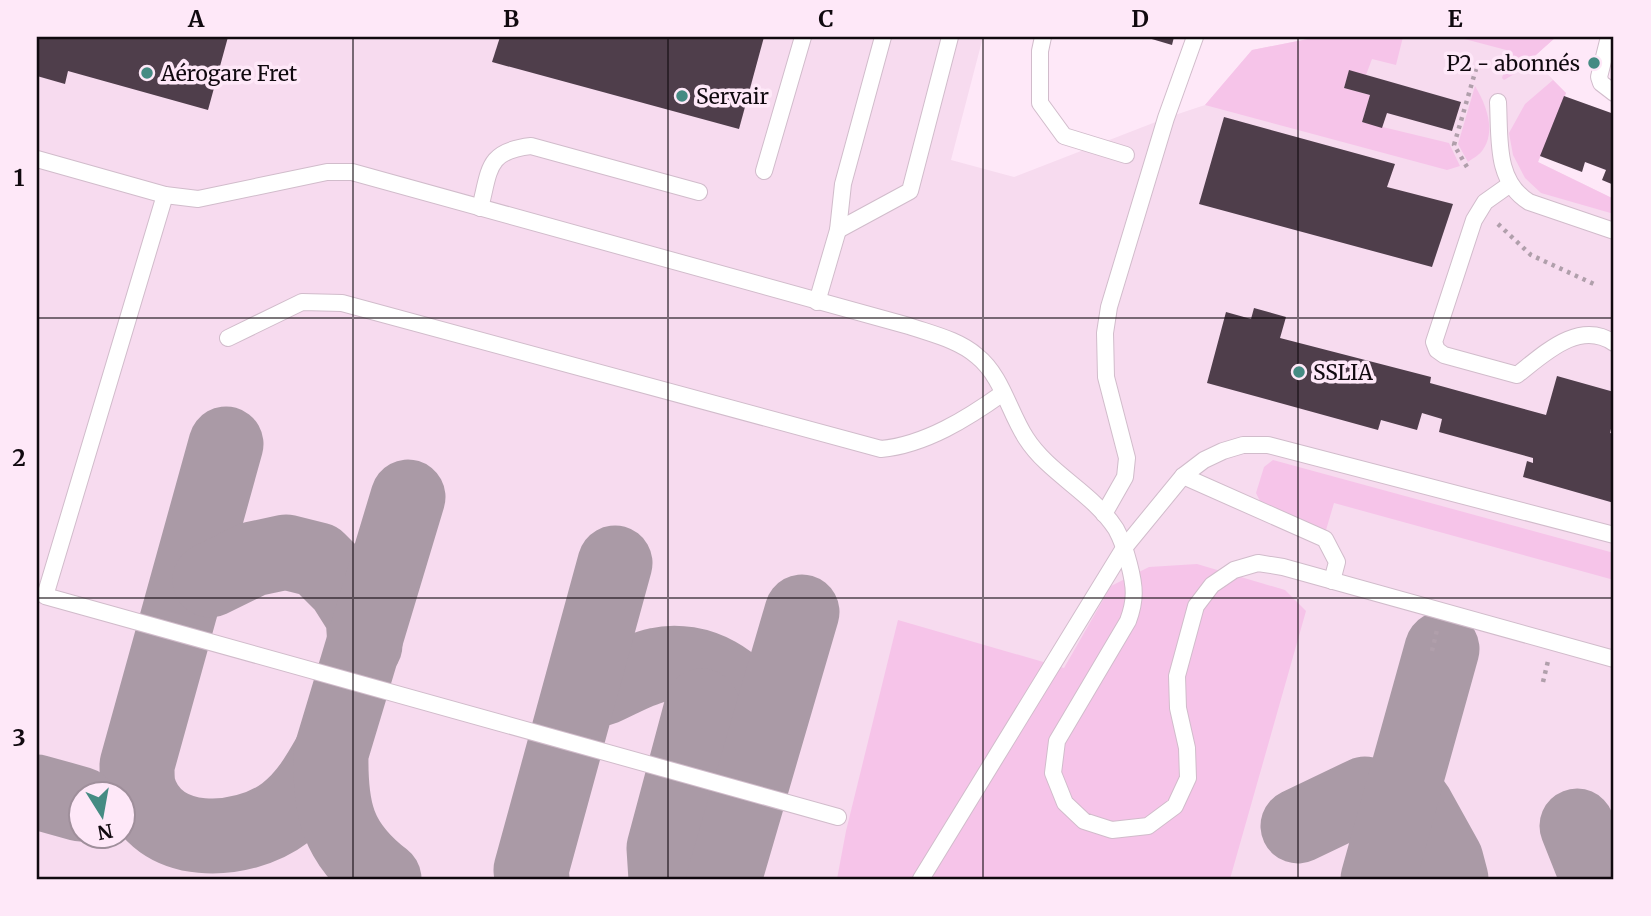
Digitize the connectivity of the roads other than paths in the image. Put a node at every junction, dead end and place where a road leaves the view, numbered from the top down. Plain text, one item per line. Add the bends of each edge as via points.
1 (803, 37) edge
2 (883, 37) edge
3 (950, 37) edge
4 (1044, 37) edge
5 (1195, 37) edge
6 (1608, 37) edge
7 (1614, 93) edge
8 (1498, 102) dead end
9 (1126, 155) dead end
10 (37, 159) edge
11 (764, 171) dead end
12 (1509, 185) junction
13 (699, 192) dead end
14 (165, 195) junction
15 (480, 208) junction
16 (838, 230) junction
17 (1614, 232) edge
18 (817, 302) junction
19 (228, 338) dead end
20 (1614, 343) edge
21 (1003, 393) junction
22 (1183, 476) junction
23 (1104, 514) junction
24 (1614, 535) edge
25 (1124, 548) junction
26 (1332, 581) junction
27 (1614, 659) edge
28 (838, 817) dead end
29 (921, 879) edge

1 - 11 lane
2 - 16 lane via 843,184
3 - 16 lane via 910,191
4 - 9 lane via 1040,103 1064,136
5 - 23 lane via 1109,307 1107,377 1127,458 1125,477
6 - 7 lane via 1599,76
8 - 12 lane via 1500,150
10 - 14 lane
12 - 17 lane via 1529,202
12 - 20 lane via 1485,202 1474,220 1434,342 1437,351 1517,374 1558,344 1579,335
13 - 15 lane via 531,146 501,153 492,163
14 - 15 lane via 198,199 327,172 352,172
14 - 28 lane via 44,596
15 - 18 lane
16 - 18 lane
18 - 21 lane via 909,326 964,347 979,356
19 - 21 lane via 302,302 342,303 881,449 918,442
21 - 23 lane via 1026,438 1043,459
22 - 24 lane via 1223,451 1268,445
22 - 25 lane
22 - 26 lane via 1325,539 1337,562
23 - 25 lane
25 - 26 lane via 1135,602 1057,741 1054,773 1065,803 1074,812 1084,821 1112,830 1148,826 1175,806 1188,778 1177,676 1196,606 1212,585 1234,570 1258,563
25 - 29 lane
26 - 27 lane

